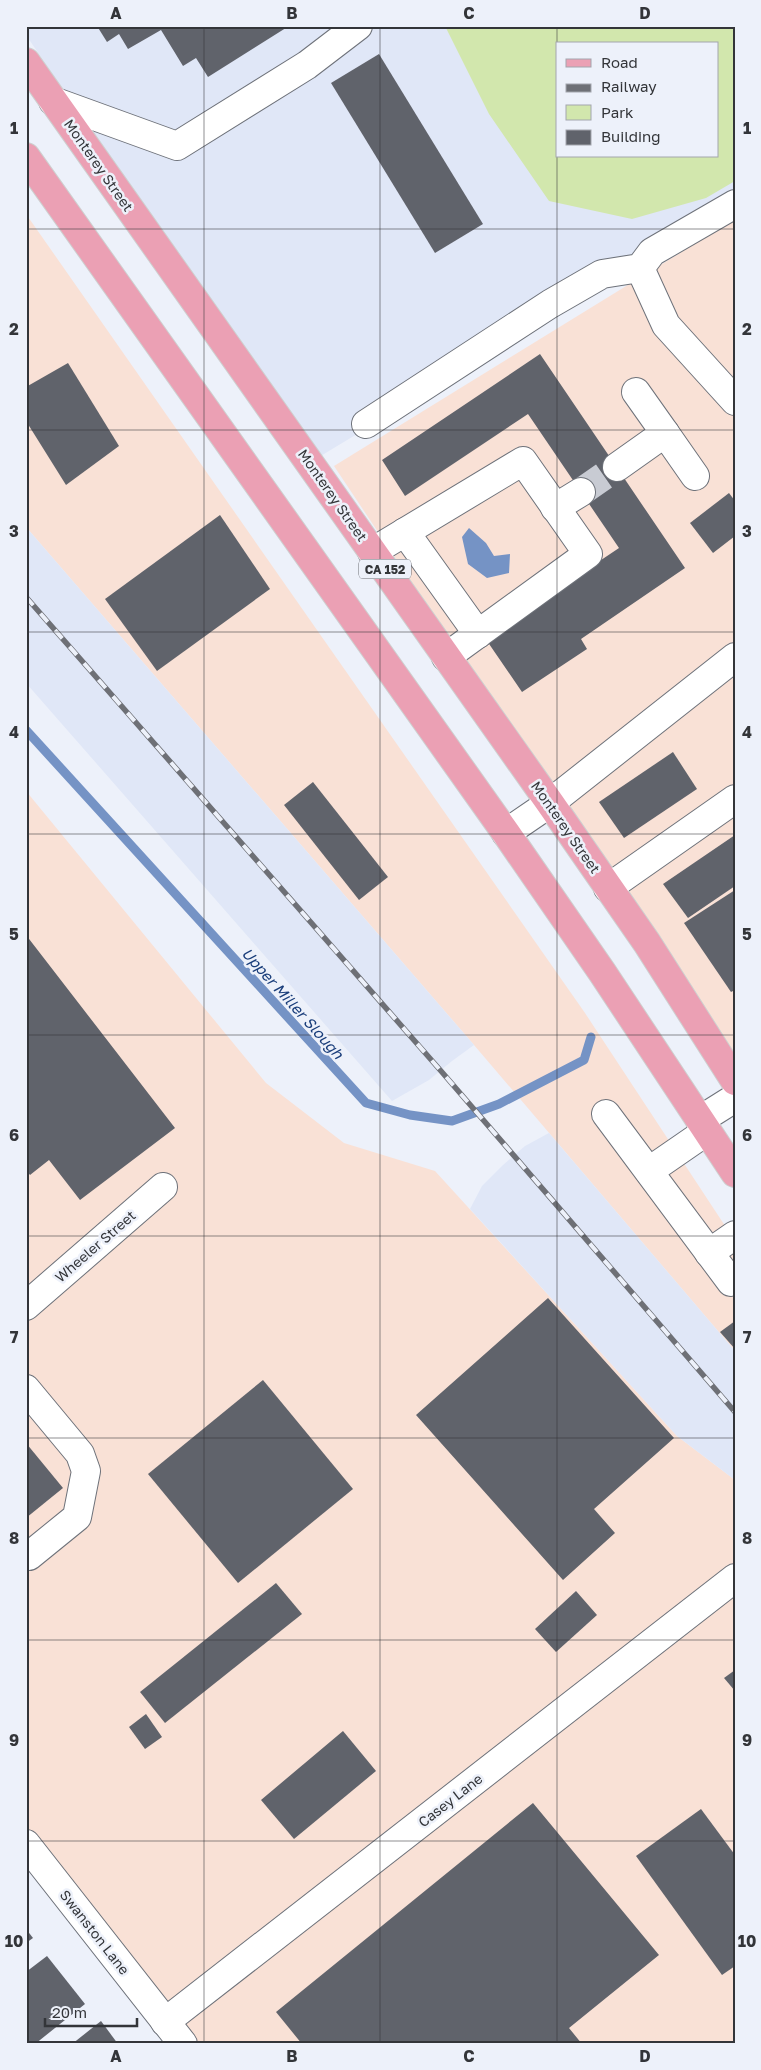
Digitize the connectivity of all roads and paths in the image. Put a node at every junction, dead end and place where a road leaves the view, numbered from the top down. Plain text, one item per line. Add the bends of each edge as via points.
1 (358, 26) edge
2 (26, 62) edge
3 (54, 101) junction
4 (26, 157) edge
5 (735, 204) edge
6 (640, 268) junction
7 (636, 392) dead end
8 (735, 401) edge
9 (366, 424) dead end
10 (665, 434) junction
11 (617, 467) tunnel mouth
12 (695, 476) dead end
13 (581, 492) tunnel mouth
14 (555, 508) junction
15 (406, 532) junction
16 (372, 552) junction
17 (478, 634) junction
18 (446, 657) junction
19 (735, 657) edge
20 (735, 799) edge
21 (550, 803) junction
22 (506, 833) junction
23 (608, 888) junction
24 (735, 1082) edge
25 (735, 1098) edge
26 (606, 1114) dead end
27 (703, 1125) junction
28 (649, 1171) junction
29 (735, 1173) edge
30 (164, 1186) dead end
31 (735, 1235) edge
32 (709, 1253) junction
33 (731, 1282) dead end
34 (26, 1306) edge
35 (26, 1389) edge
36 (29, 1556) dead end
37 (735, 1578) edge
38 (26, 1844) edge
39 (165, 2022) junction
40 (183, 2044) edge

1 - 3 street via 307,65 177,146
2 - 3 main road, Monterey Street / CA 152
3 - 16 main road, Monterey Street / CA 152
4 - 22 main road
5 - 6 street via 652,252
6 - 8 street via 666,325
6 - 9 street via 594,278
7 - 10 street
10 - 11 street
10 - 12 street
13 - 14 street
14 - 15 street via 523,460
14 - 17 street via 588,554
15 - 16 street
15 - 17 street
16 - 18 main road, Monterey Street / CA 152
17 - 18 street
18 - 21 main road, Monterey Street / CA 152
19 - 21 street
20 - 23 street
21 - 22 street
21 - 23 main road, Monterey Street / CA 152
22 - 27 main road
23 - 24 main road, Monterey Street / CA 152
25 - 27 street
26 - 28 street
27 - 28 street
27 - 29 main road
28 - 32 street
30 - 34 street, Wheeler Street
31 - 32 street
32 - 33 street
35 - 36 street via 80,1454 86,1471 77,1517
37 - 39 street, Casey Lane
38 - 39 street, Swanston Lane
39 - 40 street, Swanston Lane

